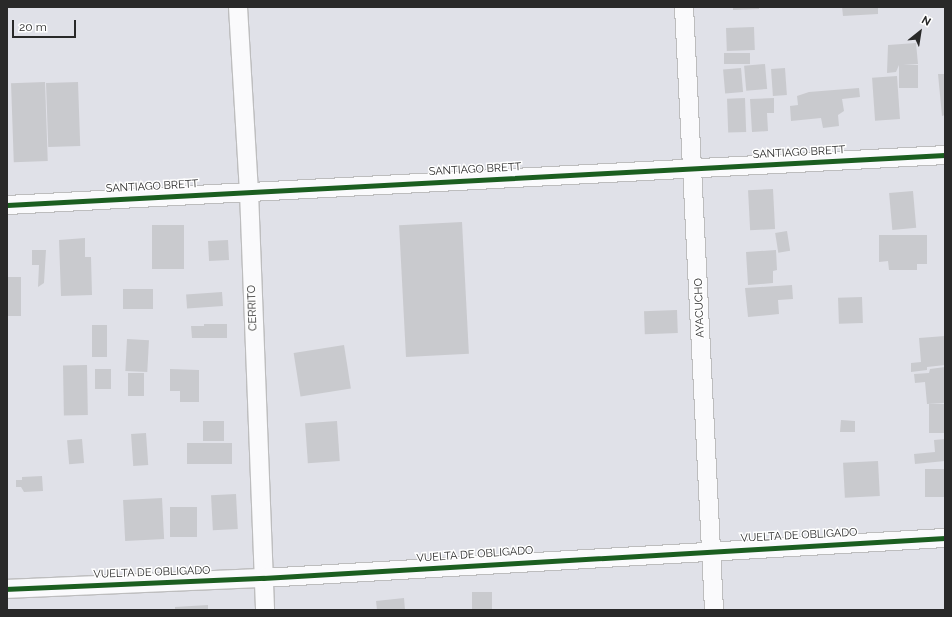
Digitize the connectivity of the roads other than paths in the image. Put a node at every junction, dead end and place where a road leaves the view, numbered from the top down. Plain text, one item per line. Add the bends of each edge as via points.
1 (238, 7) edge
2 (684, 7) edge
3 (945, 155) edge
4 (694, 169) junction
5 (249, 192) junction
6 (7, 205) edge
7 (945, 538) edge
8 (710, 550) junction
9 (263, 578) junction
10 (7, 589) edge
11 (265, 610) edge
12 (714, 610) edge

1 - 5 street, CERRITO
2 - 4 street, AYACUCHO
3 - 4 street, SANTIAGO BRETT
4 - 5 street, SANTIAGO BRETT
4 - 8 street, AYACUCHO
5 - 6 street, SANTIAGO BRETT
5 - 9 street, CERRITO
7 - 8 street, VUELTA DE OBLIGADO
8 - 9 street, VUELTA DE OBLIGADO
8 - 12 street, AYACUCHO
9 - 10 street, VUELTA DE OBLIGADO
9 - 11 street, CERRITO

